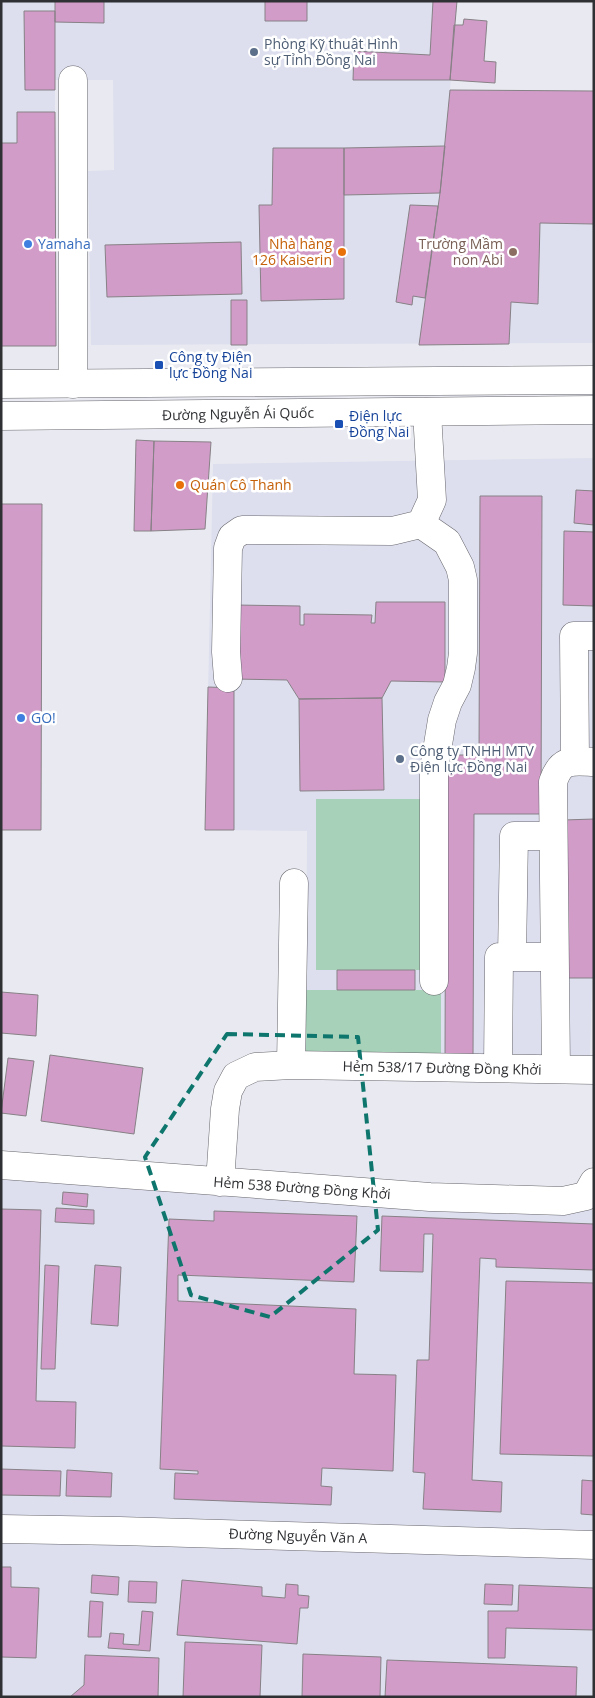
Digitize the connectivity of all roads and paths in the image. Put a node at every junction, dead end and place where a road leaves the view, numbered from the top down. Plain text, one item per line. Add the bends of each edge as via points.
1 (73, 80) dead end
2 (594, 380) edge
3 (1, 384) edge
4 (73, 384) junction
5 (594, 410) edge
6 (427, 412) junction
7 (1, 416) edge
8 (421, 524) junction
9 (594, 636) edge
10 (228, 678) dead end
11 (584, 762) edge
12 (553, 836) junction
13 (294, 883) dead end
14 (512, 957) junction
15 (554, 957) junction
16 (434, 981) dead end
17 (291, 1065) junction
18 (498, 1068) junction
19 (556, 1069) junction
20 (594, 1070) edge
21 (1, 1165) edge
22 (220, 1182) junction
23 (594, 1182) edge
24 (1, 1529) edge
25 (594, 1545) edge

1 - 4 street
2 - 4 street
3 - 4 street
5 - 6 street, Đường Nguyễn Ái Quốc
6 - 7 street, Đường Nguyễn Ái Quốc
6 - 8 street via 432,500
8 - 10 street via 392,532 242,530 232,537 228,548
8 - 16 street via 447,542 463,580 461,668 442,720 434,769
9 - 11 street via 574,636
11 - 12 street via 566,762 559,768 553,782
12 - 14 street via 514,836
12 - 15 street
13 - 17 street
14 - 15 street
14 - 18 street via 499,957
15 - 19 street
17 - 18 street, Hẻm 538/17 Đường Đồng Khởi
17 - 22 street, Hẻm 538/17 Đường Đồng Khởi via 255,1067 236,1076 228,1091 225,1109
18 - 19 street, Hẻm 538/17 Đường Đồng Khởi
19 - 20 street, Hẻm 538/17 Đường Đồng Khởi
21 - 22 street, Hẻm 538 Đường Đồng Khởi
22 - 23 street, Hẻm 538 Đường Đồng Khởi via 430,1197 563,1201 586,1196
24 - 25 street, Đường Nguyễn Văn A

